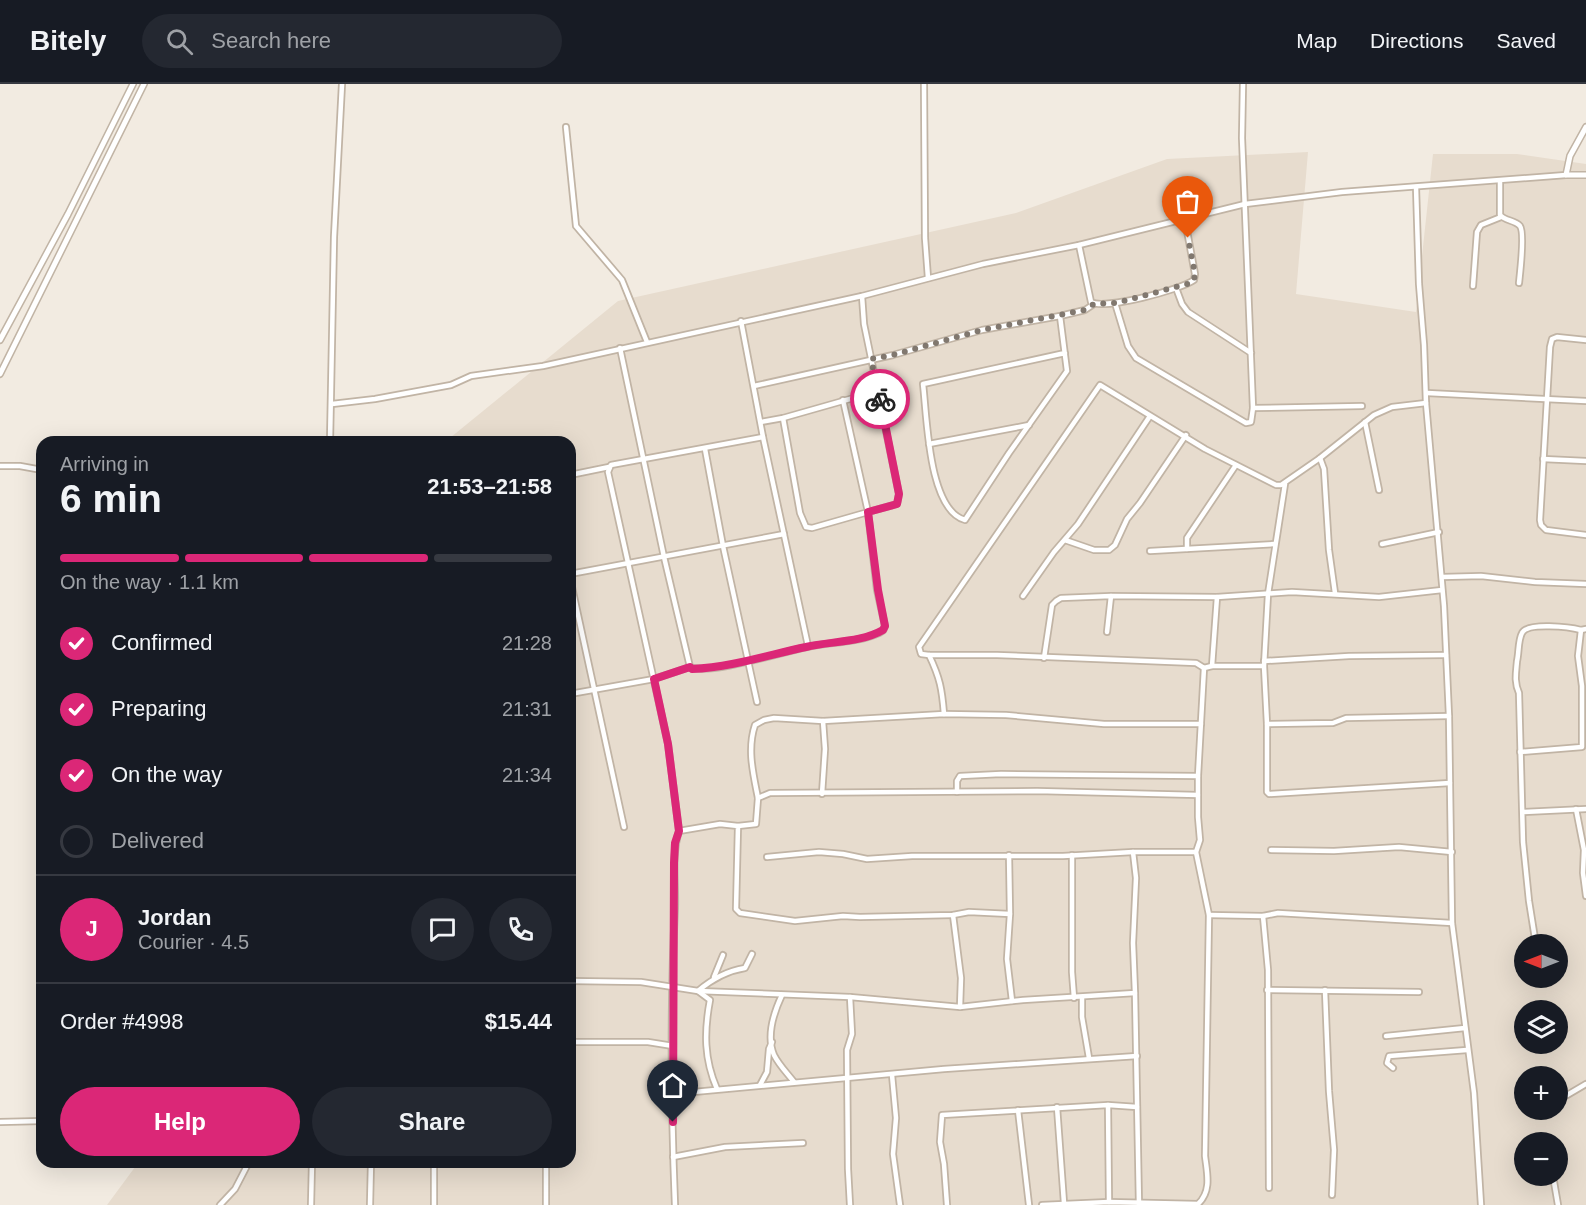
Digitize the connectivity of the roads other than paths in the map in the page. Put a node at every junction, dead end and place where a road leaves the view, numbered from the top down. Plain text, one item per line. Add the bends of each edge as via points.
1 (133, 84) edge
2 (144, 84) edge
3 (342, 84) edge
4 (924, 84) edge
5 (1243, 84) edge
6 (566, 127) dead end
7 (1586, 128) edge
8 (1566, 175) junction
9 (1586, 175) edge
10 (1500, 181) junction
11 (1416, 186) junction
12 (1245, 204) junction
13 (1501, 217) junction
14 (1185, 220) junction
15 (1079, 245) junction
16 (928, 278) junction
17 (1520, 283) dead end
18 (1473, 286) dead end
19 (1176, 288) junction
20 (862, 296) junction
21 (1116, 303) junction
22 (1094, 304) junction
23 (1060, 316) junction
24 (741, 321) junction
25 (0, 340) edge
26 (1586, 340) edge
27 (647, 342) junction
28 (620, 348) junction
29 (1065, 353) junction
30 (1251, 353) junction
31 (871, 359) junction
32 (0, 374) edge
33 (754, 386) junction
34 (878, 391) junction
35 (1427, 393) junction
36 (1546, 398) junction
37 (843, 400) junction
38 (1586, 401) edge
39 (1426, 403) junction
40 (332, 404) junction
41 (1362, 406) dead end
42 (1253, 408) junction
43 (1150, 416) junction
44 (783, 417) junction
45 (760, 422) junction
46 (1365, 422) junction
47 (1029, 425) junction
48 (1186, 435) junction
49 (330, 436) edge
50 (764, 437) junction
51 (929, 444) junction
52 (705, 449) junction
53 (1320, 458) junction
54 (643, 459) junction
55 (1543, 459) junction
56 (1586, 461) edge
57 (1236, 465) junction
58 (0, 466) edge
59 (609, 468) junction
60 (36, 469) edge
61 (576, 474) edge
62 (1285, 484) junction
63 (1379, 490) dead end
64 (868, 512) junction
65 (1439, 532) junction
66 (784, 534) junction
67 (1586, 535) edge
68 (1065, 540) junction
69 (1275, 544) junction
70 (1382, 544) dead end
71 (723, 546) junction
72 (1187, 549) junction
73 (1150, 551) dead end
74 (664, 557) junction
75 (629, 564) junction
76 (576, 575) edge
77 (1442, 577) junction
78 (1586, 584) edge
79 (1442, 590) junction
80 (1335, 593) junction
81 (1268, 594) junction
82 (1023, 596) dead end
83 (1111, 596) junction
84 (1217, 597) junction
85 (576, 604) edge
86 (1583, 630) edge
87 (1107, 632) dead end
88 (808, 646) junction
89 (929, 655) junction
90 (1446, 655) junction
91 (1044, 657) junction
92 (747, 662) junction
93 (1264, 663) junction
94 (1212, 666) junction
95 (690, 667) junction
96 (1204, 668) junction
97 (654, 679) junction
98 (594, 690) junction
99 (576, 693) edge
100 (757, 702) dead end
101 (944, 714) junction
102 (1449, 716) junction
103 (823, 721) junction
104 (1200, 724) junction
105 (1267, 724) junction
106 (1520, 752) junction
107 (1198, 776) junction
108 (1450, 783) junction
109 (957, 792) junction
110 (822, 794) junction
111 (1198, 795) junction
112 (758, 798) junction
113 (1576, 809) junction
114 (1586, 809) edge
115 (1523, 812) junction
116 (738, 826) junction
117 (624, 827) dead end
118 (679, 831) junction
119 (1271, 850) dead end
120 (1133, 852) junction
121 (1196, 852) junction
122 (1452, 852) junction
123 (1009, 855) junction
124 (1072, 855) junction
125 (767, 857) dead end
126 (1586, 896) edge
127 (1010, 914) junction
128 (953, 915) junction
129 (1209, 915) junction
130 (1263, 916) junction
131 (1452, 922) junction
132 (1534, 934) edge
133 (752, 954) dead end
134 (723, 955) dead end
135 (576, 981) edge
136 (711, 981) junction
137 (672, 987) junction
138 (1267, 990) junction
139 (1325, 990) junction
140 (698, 991) junction
141 (1419, 992) dead end
142 (1135, 993) junction
143 (782, 995) junction
144 (1082, 997) junction
145 (850, 998) junction
146 (1074, 998) junction
147 (1012, 1001) junction
148 (960, 1007) junction
149 (1465, 1028) junction
150 (1386, 1036) dead end
151 (772, 1041) junction
152 (576, 1042) edge
153 (673, 1046) junction
154 (1467, 1050) junction
155 (1137, 1056) junction
156 (1089, 1058) junction
157 (1393, 1068) dead end
158 (892, 1075) junction
159 (848, 1079) junction
160 (794, 1082) junction
161 (1586, 1084) edge
162 (760, 1085) junction
163 (717, 1089) junction
164 (672, 1094) junction
165 (1568, 1095) edge
166 (1108, 1105) junction
167 (1057, 1107) junction
168 (1137, 1107) junction
169 (1018, 1110) junction
170 (36, 1121) edge
171 (0, 1122) edge
172 (803, 1143) dead end
173 (673, 1157) junction
174 (246, 1168) edge
175 (312, 1168) edge
176 (371, 1168) edge
177 (434, 1168) edge
178 (546, 1168) edge
179 (1555, 1186) edge
180 (1269, 1188) dead end
181 (1332, 1195) dead end
182 (1109, 1202) junction
183 (1064, 1203) junction
184 (1080, 1204) edge
185 (1138, 1204) edge
186 (220, 1205) edge
187 (311, 1205) edge
188 (370, 1205) edge
189 (434, 1205) edge
190 (546, 1205) edge
191 (675, 1205) edge
192 (850, 1205) edge
193 (900, 1205) edge
194 (947, 1205) edge
195 (1029, 1205) edge
196 (1042, 1205) edge
197 (1481, 1205) edge
198 (1558, 1205) edge

1 - 25 street
2 - 32 street
3 - 40 street via 334,237
4 - 16 street
5 - 12 street
6 - 27 street via 576,226 622,280
7 - 8 street via 1570,156
8 - 9 street
8 - 10 street
10 - 11 street
10 - 13 street
11 - 12 street
11 - 35 street
12 - 14 street
12 - 30 street
13 - 17 street via 1521,229
13 - 18 street via 1481,225 1477,232
14 - 15 street
14 - 19 street via 1195,274 1194,280
15 - 16 street
15 - 22 street
16 - 20 street
19 - 21 street
19 - 30 street via 1188,312
20 - 24 street
20 - 31 street
21 - 22 street
21 - 42 street via 1128,346 1136,358 1246,423 1251,422
22 - 23 street
23 - 29 street
23 - 31 street via 982,330
24 - 27 street
24 - 33 street
26 - 36 street via 1552,339
27 - 28 street
28 - 40 street via 543,366 471,376 446,386
28 - 54 street
29 - 47 street via 1067,371
29 - 51 street via 923,384
30 - 42 street
31 - 33 street
31 - 34 street
33 - 45 street
34 - 37 street
34 - 64 street via 899,494 897,504
35 - 36 street
35 - 39 street
36 - 38 street
36 - 55 street
37 - 44 street
37 - 64 street
39 - 46 street via 1392,407
39 - 65 street
40 - 49 street
41 - 42 street
43 - 48 street
43 - 68 street
43 - 89 street via 1100,385 919,647 921,654
44 - 45 street
44 - 64 street via 800,513 806,527
45 - 50 street
46 - 53 street
46 - 63 street
47 - 51 street
47 - 51 street via 965,520 957,518 946,505
48 - 57 street
48 - 68 street via 1109,550 1094,550
50 - 52 street
50 - 66 street
52 - 54 street
52 - 71 street
53 - 62 street
53 - 80 street
54 - 59 street
54 - 74 street
55 - 56 street
55 - 67 street via 1541,525 1546,530
57 - 62 street via 1276,485
57 - 72 street via 1187,538
58 - 60 street
59 - 61 street
59 - 75 street
62 - 69 street
64 - 88 street via 885,626 877,633 853,640
65 - 70 street
65 - 77 street
66 - 71 street
66 - 88 street
68 - 82 street
69 - 72 street
69 - 81 street
71 - 74 street
71 - 92 street
72 - 73 street
74 - 75 street
74 - 95 street
75 - 76 street
75 - 97 street
77 - 78 street
77 - 79 street
79 - 80 street via 1379,597
79 - 90 street
80 - 81 street
81 - 84 street
81 - 93 street
83 - 84 street
83 - 87 street
83 - 91 street via 1056,601 1052,605
84 - 94 street
85 - 98 street
86 - 106 street via 1578,656 1582,747
86 - 106 street via 1539,625 1522,633 1515,678
88 - 92 street
89 - 91 street
89 - 101 street via 937,670
90 - 93 street via 1349,656
90 - 102 street
91 - 96 street via 1196,663
92 - 95 street
92 - 100 street
93 - 94 street
93 - 105 street
94 - 96 street
95 - 97 street
96 - 104 street
97 - 98 street
97 - 118 street via 668,744
98 - 99 street
98 - 117 street
101 - 103 street
101 - 104 street via 1104,724
102 - 105 street
102 - 108 street
103 - 110 street
103 - 112 street via 774,718 755,725 751,749
104 - 107 street
105 - 108 street via 1269,794
106 - 115 street
107 - 109 street via 960,776
107 - 111 street
108 - 122 street
109 - 110 street
109 - 111 street
110 - 112 street via 770,794
111 - 121 street via 1200,840
112 - 116 street via 756,824
113 - 114 street
113 - 115 street
113 - 126 street via 1584,850
115 - 132 street
116 - 118 street via 720,824
116 - 128 street via 736,909 740,913 795,921 843,916
118 - 137 street via 674,863
119 - 122 street via 1399,847
120 - 121 street
120 - 124 street
120 - 142 street
121 - 129 street
122 - 131 street
123 - 124 street
123 - 125 street via 867,859 819,852
123 - 127 street
124 - 146 street
127 - 128 street
127 - 147 street via 1007,960
128 - 148 street via 961,978
129 - 130 street
129 - 185 street via 1206,1193 1198,1204
130 - 131 street via 1278,913
130 - 138 street
131 - 149 street
133 - 136 street via 745,968
134 - 136 street
135 - 137 street via 640,982
136 - 140 street
137 - 140 street
137 - 153 street
138 - 139 street
138 - 180 street
139 - 141 street
139 - 181 street via 1334,1150
140 - 143 street
140 - 163 street via 710,1000 705,1027 709,1071
142 - 144 street
142 - 155 street
143 - 145 street
143 - 151 street via 773,1017
144 - 146 street
144 - 156 street
145 - 148 street
145 - 159 street
146 - 147 street
147 - 148 street
149 - 150 street
149 - 154 street
151 - 160 street via 774,1054
151 - 162 street via 767,1072
152 - 153 street
153 - 164 street
154 - 157 street via 1389,1056 1387,1063
154 - 197 street via 1474,1093
155 - 156 street
155 - 168 street
156 - 158 street
158 - 159 street
158 - 193 street via 896,1118 893,1154
159 - 160 street
159 - 192 street
160 - 162 street
161 - 165 street
162 - 163 street
163 - 164 street
164 - 173 street
166 - 167 street
166 - 168 street
166 - 182 street
167 - 169 street
167 - 183 street
168 - 185 street
169 - 194 street via 942,1115 940,1142
169 - 195 street
170 - 171 street
172 - 173 street via 725,1147
173 - 191 street
174 - 186 street via 235,1189
175 - 187 street
176 - 188 street
177 - 189 street
178 - 190 street
179 - 198 street
182 - 184 street
182 - 185 street
183 - 184 street
183 - 196 street

